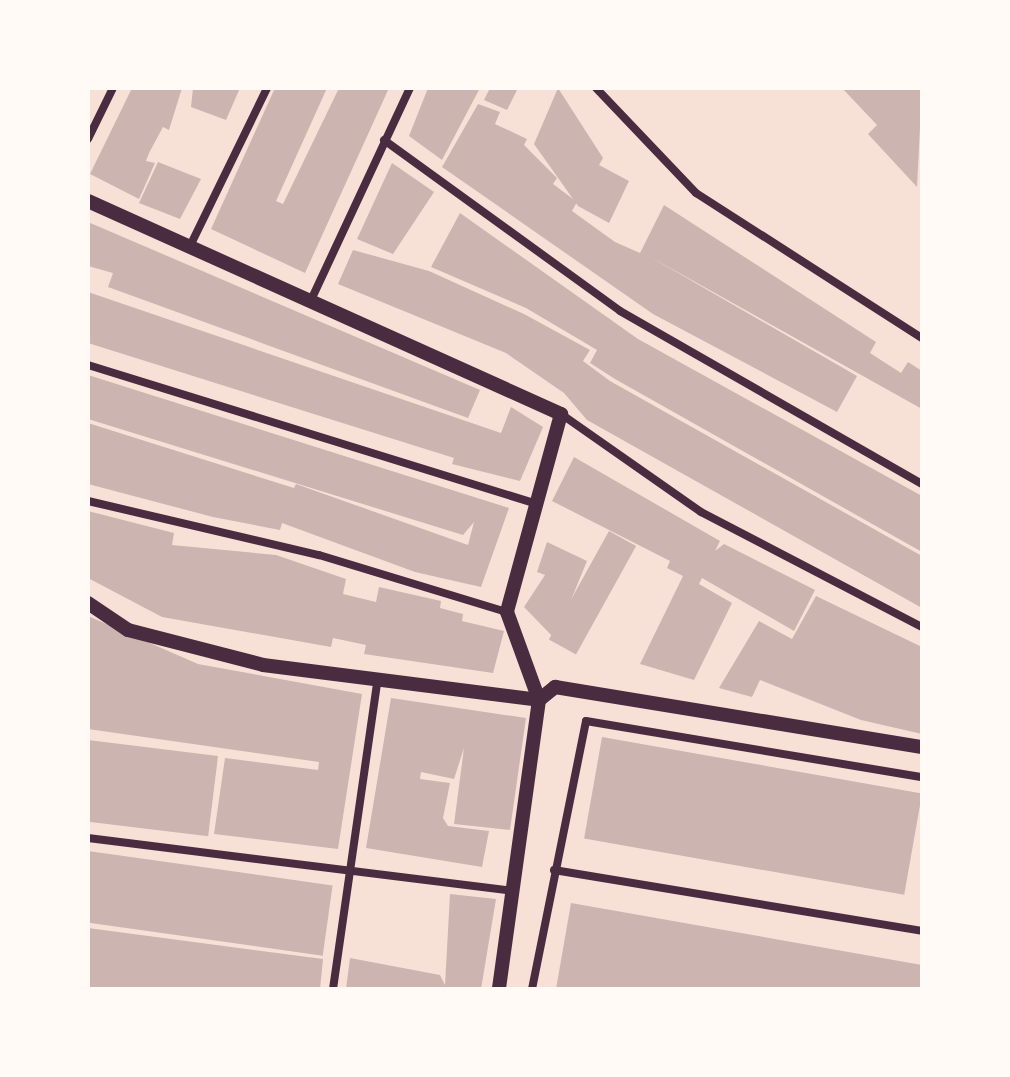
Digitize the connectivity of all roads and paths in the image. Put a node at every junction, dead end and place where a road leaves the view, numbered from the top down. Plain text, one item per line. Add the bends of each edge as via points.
1 (113, 88) edge
2 (267, 88) edge
3 (410, 88) edge
4 (596, 88) edge
5 (88, 139) edge
6 (384, 140) junction
7 (88, 201) edge
8 (192, 242) junction
9 (312, 298) junction
10 (922, 338) edge
11 (88, 365) edge
12 (561, 414) junction
13 (922, 484) edge
14 (88, 501) edge
15 (535, 503) junction
16 (88, 603) edge
17 (507, 612) junction
18 (922, 627) edge
19 (377, 684) junction
20 (539, 700) junction
21 (922, 747) edge
22 (922, 777) edge
23 (88, 838) edge
24 (350, 869) junction
25 (554, 870) junction
26 (515, 891) junction
27 (922, 931) edge
28 (333, 989) edge
29 (499, 989) edge
30 (532, 989) edge

1 - 5 street
2 - 8 street
3 - 6 street
4 - 10 street via 696,193
6 - 9 street
6 - 13 street via 620,311
7 - 8 street
8 - 9 street
9 - 12 street
11 - 15 street
12 - 15 street
12 - 18 street via 701,512
14 - 17 street via 319,555
15 - 17 street
16 - 19 street via 128,630 186,647
17 - 20 street
19 - 20 street
19 - 24 street
20 - 21 street via 555,687
20 - 26 street
22 - 25 street via 586,721
23 - 24 street
24 - 26 street
24 - 28 street
25 - 27 street
25 - 30 street
26 - 29 street

